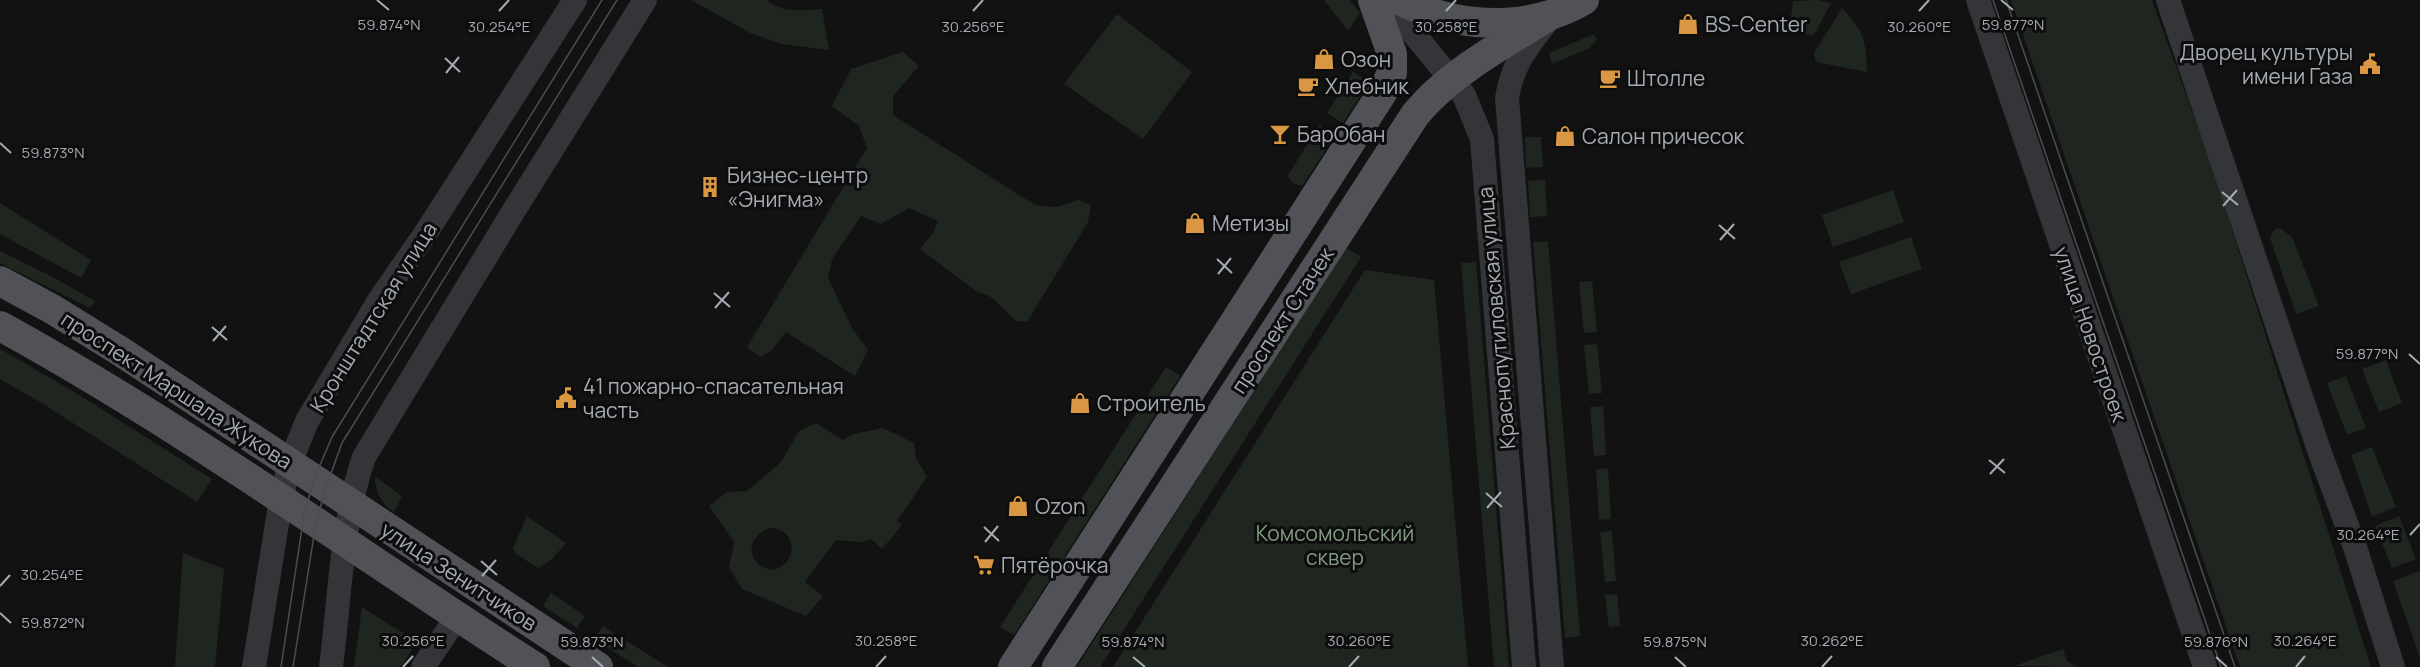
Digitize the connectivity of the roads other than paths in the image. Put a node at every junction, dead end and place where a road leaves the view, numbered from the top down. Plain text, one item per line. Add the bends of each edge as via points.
1 (575, 0) edge
2 (645, 0) edge
3 (1373, 0) edge
4 (1386, 0) edge
5 (1400, 0) edge
6 (1584, 0) edge
7 (1978, 0) edge
8 (2168, 0) edge
9 (1551, 15) junction
10 (1453, 80) junction
11 (0, 281) edge
12 (0, 326) edge
13 (290, 463) junction
14 (281, 499) junction
15 (351, 504) junction
16 (344, 543) junction
17 (457, 617) junction
18 (254, 667) edge
19 (332, 667) edge
20 (423, 667) edge
21 (535, 667) edge
22 (598, 667) edge
23 (1013, 667) edge
24 (1057, 667) edge
25 (1524, 667) edge
26 (1552, 667) edge
27 (2205, 667) edge
28 (2393, 667) edge

1 - 13 street, Кронштадтская улица via 380,299 307,421
2 - 15 street via 364,456
3 - 23 main road, проспект Стачек via 1392,54 1392,73 1382,93
4 - 10 street, Краснопутиловская улица
5 - 9 main road via 1452,20 1502,24
6 - 9 main road
7 - 27 street, улица Новостроек
8 - 28 street
9 - 10 main road, проспект Стачек
9 - 26 street, Краснопутиловская улица via 1518,59 1509,79 1507,98
10 - 24 main road, проспект Стачек via 1415,115
10 - 25 street, Краснопутиловская улица via 1482,139
11 - 13 main road, проспект Маршала Жукова via 120,351
12 - 14 main road, проспект Маршала Жукова via 87,375
13 - 14 street, Кронштадтская улица
13 - 15 main road, проспект Маршала Жукова
14 - 16 main road, проспект Маршала Жукова
14 - 18 street, Кронштадтская улица
15 - 16 street
15 - 22 main road, улица Зенитчиков
16 - 17 main road, улица Зенитчиков
16 - 19 street
17 - 20 street
17 - 21 main road, улица Зенитчиков

